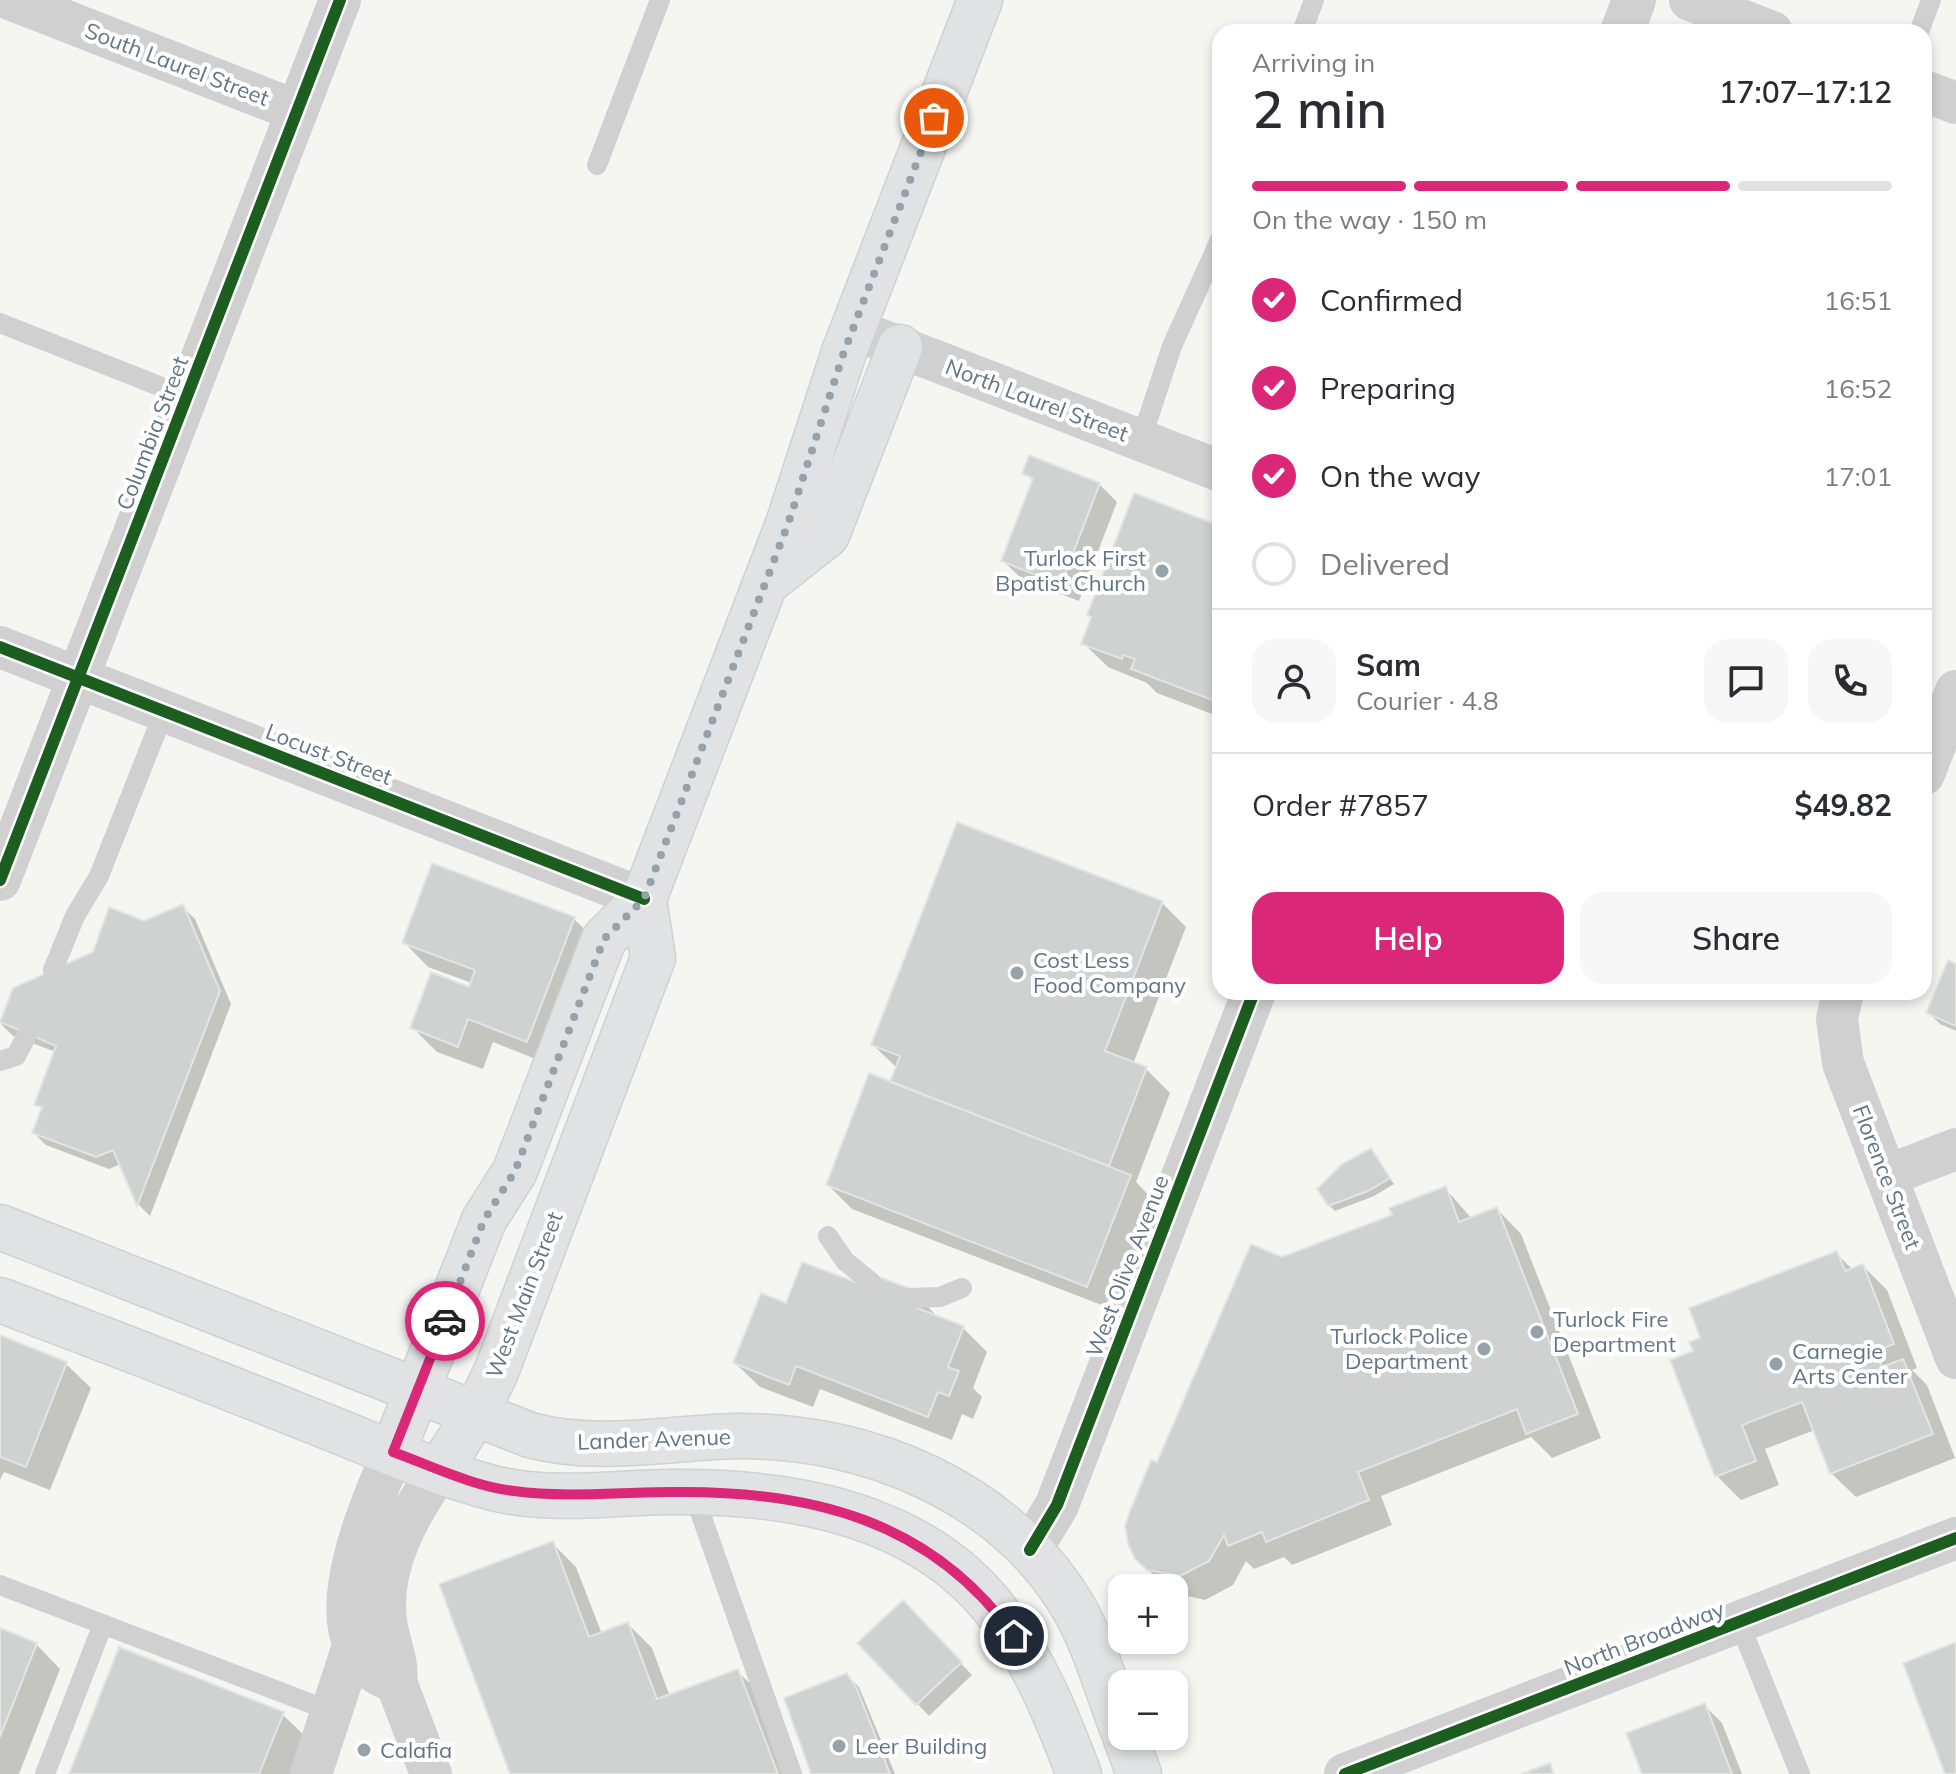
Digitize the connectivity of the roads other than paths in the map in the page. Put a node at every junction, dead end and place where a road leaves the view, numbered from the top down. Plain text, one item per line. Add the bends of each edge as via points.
1 (12, 0) edge
2 (340, 0) edge
3 (660, 0) edge
4 (980, 0) edge
5 (1314, 0) edge
6 (1634, 0) edge
7 (1690, 0) edge
8 (1931, 0) edge
9 (1305, 24) edge
10 (1625, 24) edge
11 (1752, 24) edge
12 (1922, 24) edge
13 (1932, 94) edge
14 (1956, 103) edge
15 (297, 111) junction
16 (597, 165) dead end
17 (1212, 258) edge
18 (0, 323) edge
19 (853, 329) junction
20 (900, 347) junction
21 (187, 397) junction
22 (1141, 440) junction
23 (1212, 468) edge
24 (766, 583) junction
25 (0, 647) edge
26 (78, 677) junction
27 (1956, 691) edge
28 (164, 712) junction
29 (1932, 746) edge
30 (0, 880) edge
31 (644, 899) junction
32 (53, 970) dead end
33 (1251, 1000) edge
34 (1841, 1000) edge
35 (27, 1035) dead end
36 (0, 1061) edge
37 (1956, 1149) edge
38 (1886, 1176) junction
39 (0, 1227) edge
40 (828, 1236) dead end
41 (871, 1282) dead end
42 (962, 1288) dead end
43 (911, 1298) dead end
44 (0, 1300) edge
45 (1956, 1358) edge
46 (417, 1393) junction
47 (475, 1415) junction
48 (393, 1452) junction
49 (440, 1469) junction
50 (693, 1492) junction
51 (1956, 1538) edge
52 (1030, 1550) junction
53 (0, 1585) edge
54 (1739, 1622) junction
55 (103, 1624) junction
56 (354, 1643) junction
57 (396, 1682) junction
58 (1108, 1692) edge
59 (333, 1712) junction
60 (1130, 1750) edge
61 (45, 1774) edge
62 (311, 1774) edge
63 (431, 1774) edge
64 (792, 1774) edge
65 (1079, 1774) edge
66 (1139, 1774) edge
67 (1345, 1774) edge
68 (1800, 1774) edge

1 - 15 street, South Laurel Street
2 - 15 street, Columbia Street
3 - 16 lane
4 - 19 main road, West Main Street
5 - 9 lane
6 - 10 street
7 - 11 street
8 - 12 lane
13 - 14 street
15 - 21 street, Columbia Street
17 - 22 lane via 1172,346
18 - 21 lane
19 - 20 street, North Laurel Street
19 - 24 main road, West Main Street
20 - 22 street, North Laurel Street
20 - 24 main road via 827,535
21 - 26 street, Columbia Street
22 - 23 street, North Laurel Street
24 - 31 main road, West Main Street
25 - 26 street, Locust Street
26 - 28 street, Locust Street
26 - 30 street, Columbia Street
27 - 29 street
28 - 31 street, Locust Street
28 - 32 lane via 99,876
31 - 46 main road, West Main Street via 604,939 515,1171 484,1220
31 - 47 main road, West Main Street via 653,958
33 - 52 street, West Olive Avenue via 1057,1505
34 - 38 street, Florence Street via 1839,1050
35 - 36 lane via 16,1056
37 - 38 street
38 - 45 street, Florence Street
39 - 46 main road, Lander Avenue
40 - 41 lane via 845,1261
42 - 43 lane via 940,1297
44 - 48 main road
46 - 47 main road, Lander Avenue
46 - 48 main road, West Main Street
47 - 49 main road, West Main Street
47 - 52 main road, Lander Avenue via 555,1441 763,1436 857,1451 943,1484
48 - 49 main road
48 - 56 street, West Main Street via 350,1569
49 - 50 main road via 498,1489 542,1494
49 - 57 street, West Main Street via 409,1515 388,1580 385,1618
50 - 64 lane
50 - 65 main road via 820,1506 866,1519 935,1554 984,1596 1014,1636 1042,1684
51 - 54 street, North Broadway
52 - 58 main road via 1082,1624
53 - 55 lane
54 - 67 street, North Broadway
54 - 68 lane
55 - 59 lane
55 - 61 lane
56 - 57 street via 375,1672
56 - 59 street
57 - 63 street, West Main Street
59 - 62 street
60 - 66 main road

